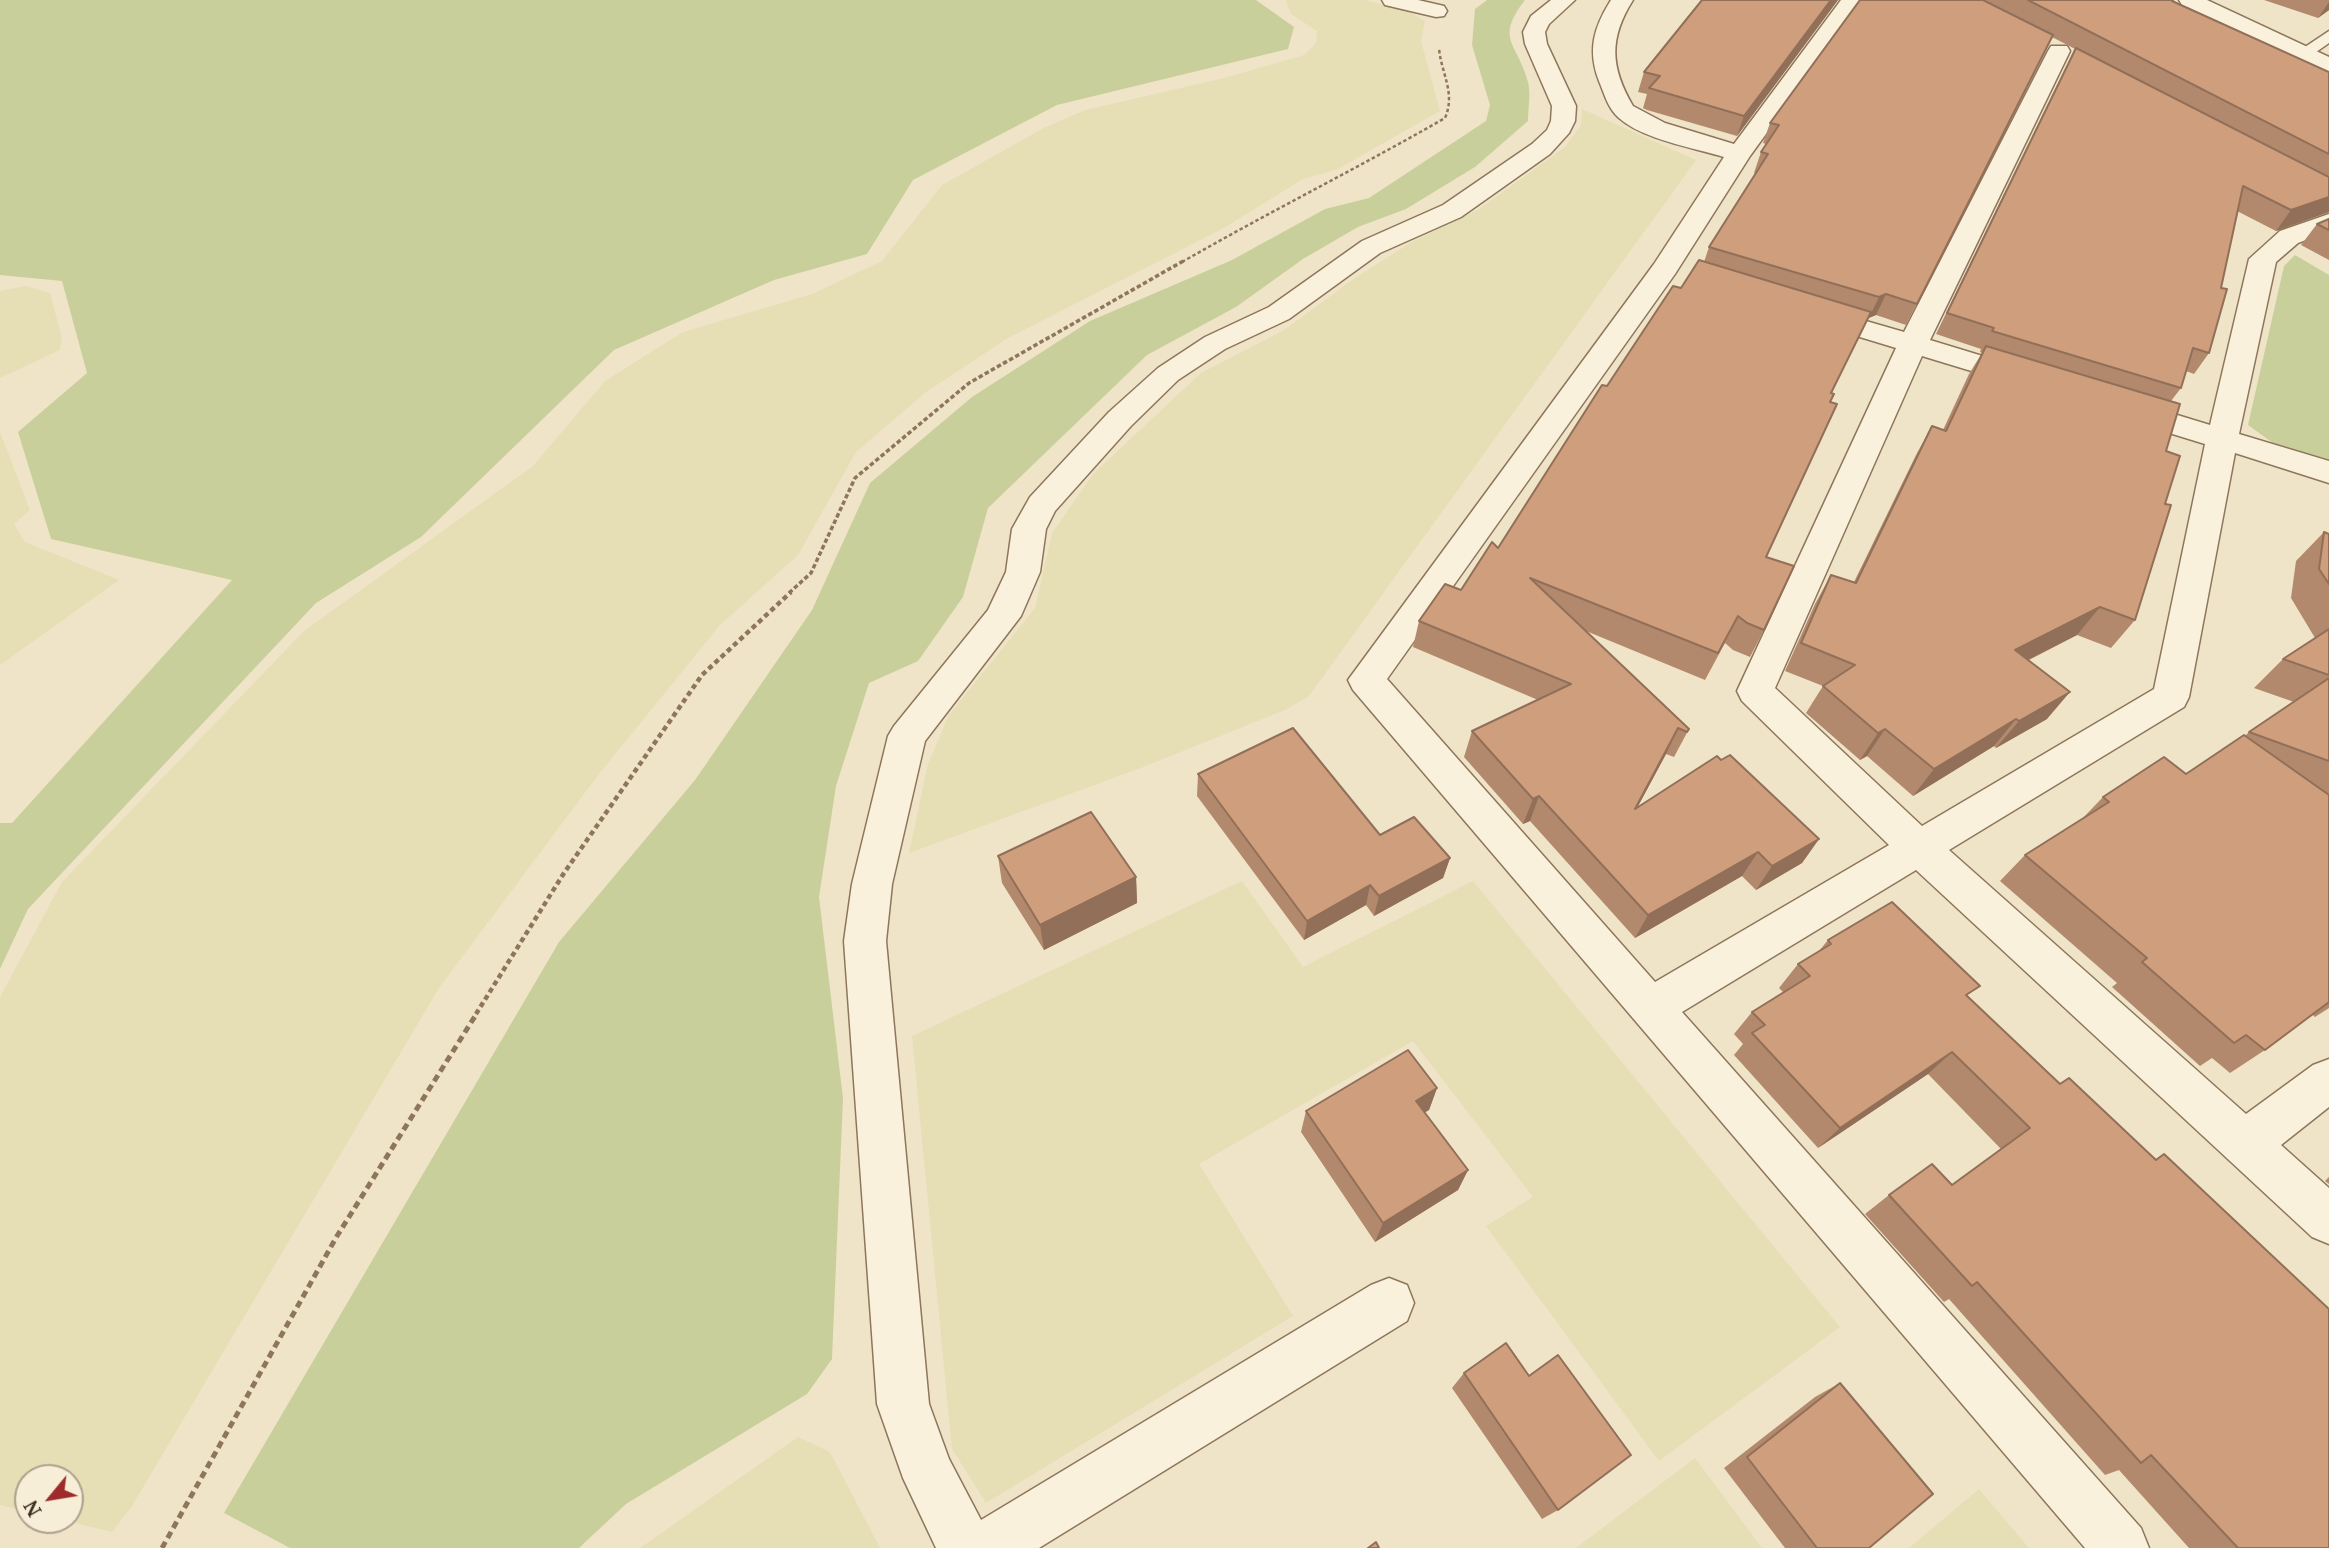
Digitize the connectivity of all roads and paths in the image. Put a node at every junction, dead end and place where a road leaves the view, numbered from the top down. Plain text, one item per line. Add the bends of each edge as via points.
1 (1394, 0) edge
2 (1564, 0) edge
3 (1622, 0) edge
4 (1852, 0) edge
5 (2190, 0) edge
6 (1436, 11) joint
7 (2329, 36) edge
8 (2059, 51) dead end
9 (2304, 54) junction
10 (2329, 66) edge
11 (1739, 154) junction
12 (2329, 222) edge
13 (1783, 304) edge
14 (1913, 344) junction
15 (2054, 387) edge
16 (2093, 399) edge
17 (2221, 438) junction
18 (2329, 472) edge
19 (1919, 848) junction
20 (1650, 1008) junction
21 (2329, 1080) edge
22 (2246, 1143) junction
23 (2329, 1220) edge
24 (1390, 1303) dead end
25 (162, 1548) edge
26 (967, 1548) edge
27 (988, 1548) edge
28 (2121, 1548) edge

1 - 6 street
2 - 26 street via 1539,21 1534,32 1564,107 1557,133 1452,211 1371,247 1279,313 1215,343 1168,374 1042,505 1029,529 1023,572 1003,616 907,736 872,884 865,941 903,1404 921,1461
3 - 11 street via 1606,24 1601,54 1622,108 1629,115
4 - 11 street
5 - 9 street
6 - 25 path via 1439,62 1451,92 1452,106 1445,118 969,383 855,478 811,573 702,675 564,873 337,1236
7 - 9 lane
8 - 14 street
9 - 10 street
11 - 20 street via 1678,272 1366,680
12 - 17 street via 2289,237 2263,259
13 - 14 street
14 - 15 street
14 - 19 street via 1755,691
16 - 17 street
17 - 18 street
17 - 19 street via 2171,697
19 - 20 street
19 - 22 street
20 - 28 street
21 - 22 street
22 - 23 street
24 - 27 street

